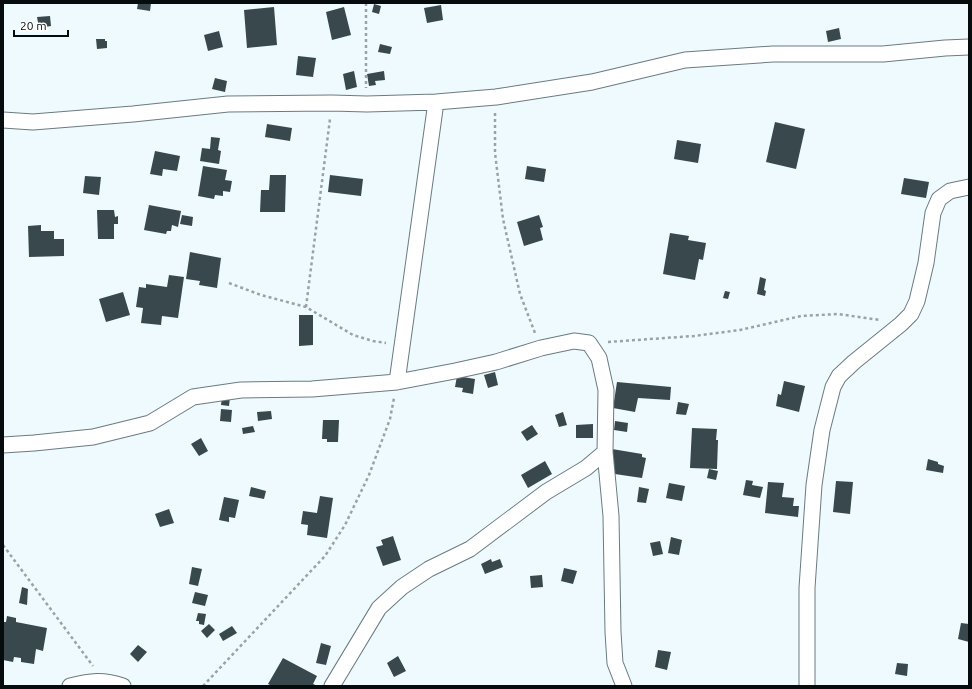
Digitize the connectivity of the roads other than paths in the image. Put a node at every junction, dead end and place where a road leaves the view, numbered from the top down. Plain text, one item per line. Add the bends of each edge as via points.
1 (969, 47) edge
2 (436, 102) junction
3 (3, 120) edge
4 (969, 187) edge
5 (397, 382) junction
6 (3, 445) edge
7 (605, 452) junction
8 (70, 686) edge
9 (123, 686) edge
10 (332, 686) edge
11 (624, 686) edge
12 (807, 686) edge

1 - 2 street via 883,54 773,54 685,60 592,82 496,97
2 - 3 street via 228,104 49,121
2 - 5 street
4 - 12 street via 950,191 939,199 933,213 926,263 917,301 910,314 839,376 833,387 822,430 814,485 807,588
5 - 6 street via 312,389 241,390 193,397 150,423 93,437
5 - 7 street via 496,362 574,341 589,343 599,358 606,390
7 - 10 street via 470,549 428,570 402,588 379,608
7 - 11 street via 611,516 614,640 616,663
8 - 9 street via 104,681

